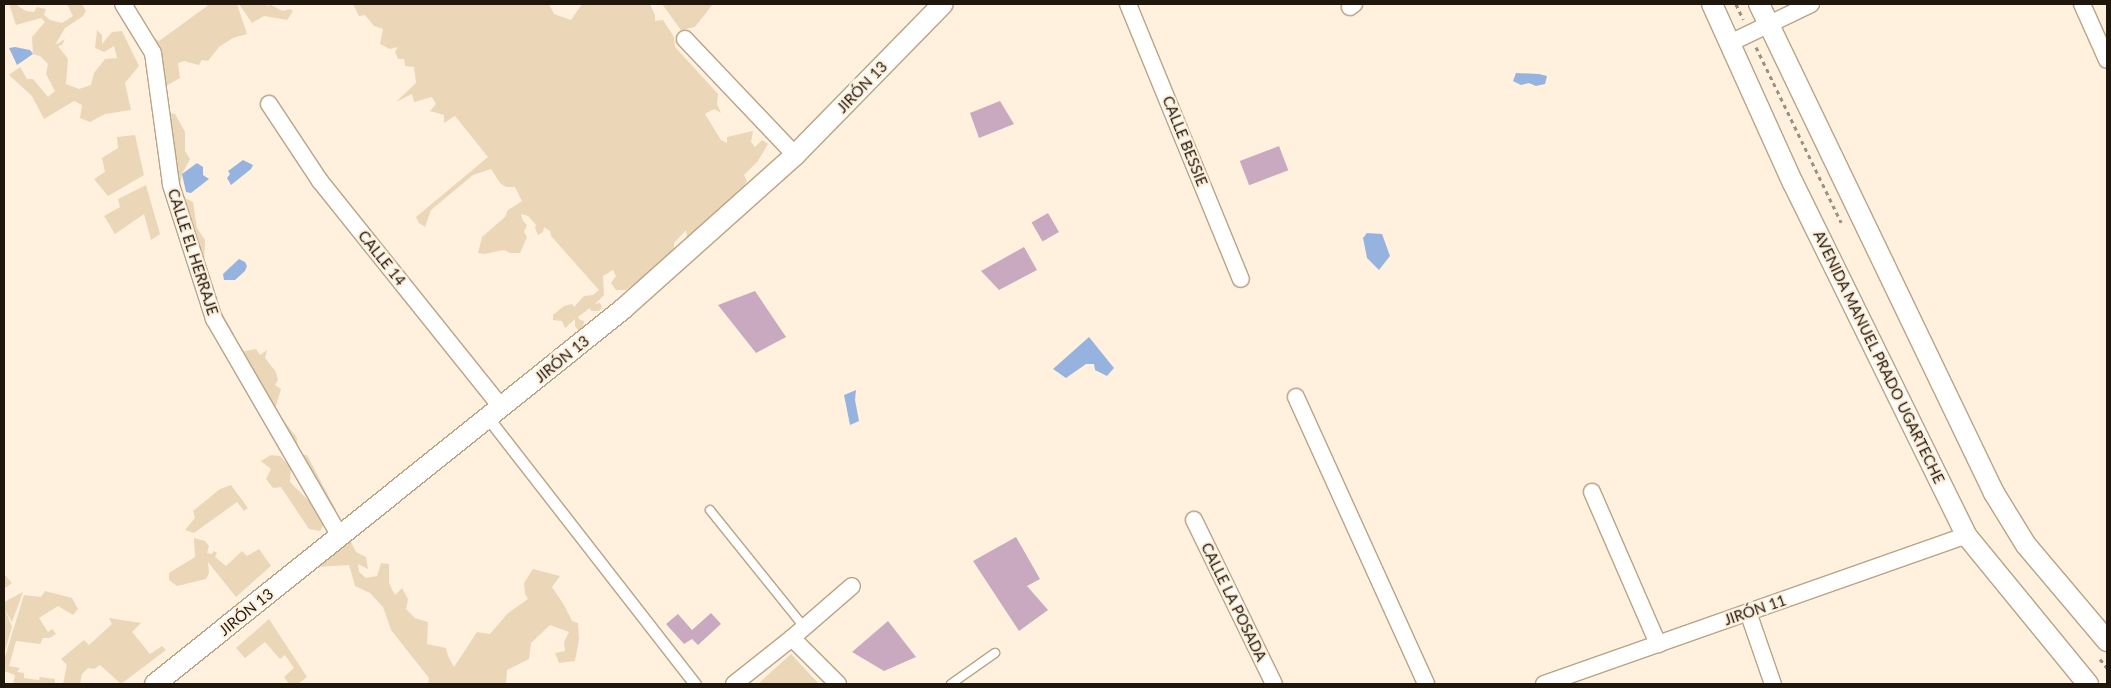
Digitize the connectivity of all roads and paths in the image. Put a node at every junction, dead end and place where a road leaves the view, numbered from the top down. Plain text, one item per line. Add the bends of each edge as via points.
1 (123, 4) edge
2 (942, 4) edge
3 (1128, 4) edge
4 (1712, 4) edge
5 (1759, 4) edge
6 (1811, 4) edge
7 (2082, 4) edge
8 (1768, 24) junction
9 (685, 39) dead end
10 (1730, 43) junction
11 (2107, 60) edge
12 (269, 104) dead end
13 (795, 155) junction
14 (1241, 278) dead end
15 (1296, 397) dead end
16 (494, 412) junction
17 (1592, 492) dead end
18 (710, 510) dead end
19 (1194, 520) dead end
20 (1966, 535) junction
21 (340, 536) junction
22 (852, 586) dead end
23 (1748, 612) junction
24 (798, 633) junction
25 (2107, 641) edge
26 (1658, 644) junction
27 (995, 654) dead end
28 (155, 684) edge
29 (696, 684) edge
30 (734, 684) edge
31 (838, 684) edge
32 (951, 684) edge
33 (1274, 684) edge
34 (1426, 684) edge
35 (1544, 684) edge
36 (1773, 684) edge
37 (2088, 684) edge

1 - 21 street, CALLE EL HERRAJE via 153,53 171,185 214,319
2 - 13 street, JIRÓN 13
3 - 14 street, CALLE BESSIE
4 - 10 street, AVENIDA MANUEL PRADO UGARTECHE
5 - 8 street
6 - 8 street
7 - 11 street
8 - 10 street
8 - 25 street via 1994,493 2026,546
9 - 13 street
10 - 20 street, AVENIDA MANUEL PRADO UGARTECHE via 1793,183
12 - 16 street, CALLE 14 via 320,181
13 - 16 street, JIRÓN 13 via 623,309
15 - 34 street
16 - 21 street, JIRÓN 13
16 - 29 street
17 - 26 street
18 - 24 lane
19 - 33 street, CALLE LA POSADA
20 - 23 street, JIRÓN 11
20 - 37 street, AVENIDA MANUEL PRADO UGARTECHE
21 - 28 street, JIRÓN 13
22 - 24 street
23 - 26 street, JIRÓN 11
23 - 36 street
24 - 30 street
24 - 31 street
26 - 35 street, JIRÓN 11
27 - 32 lane

